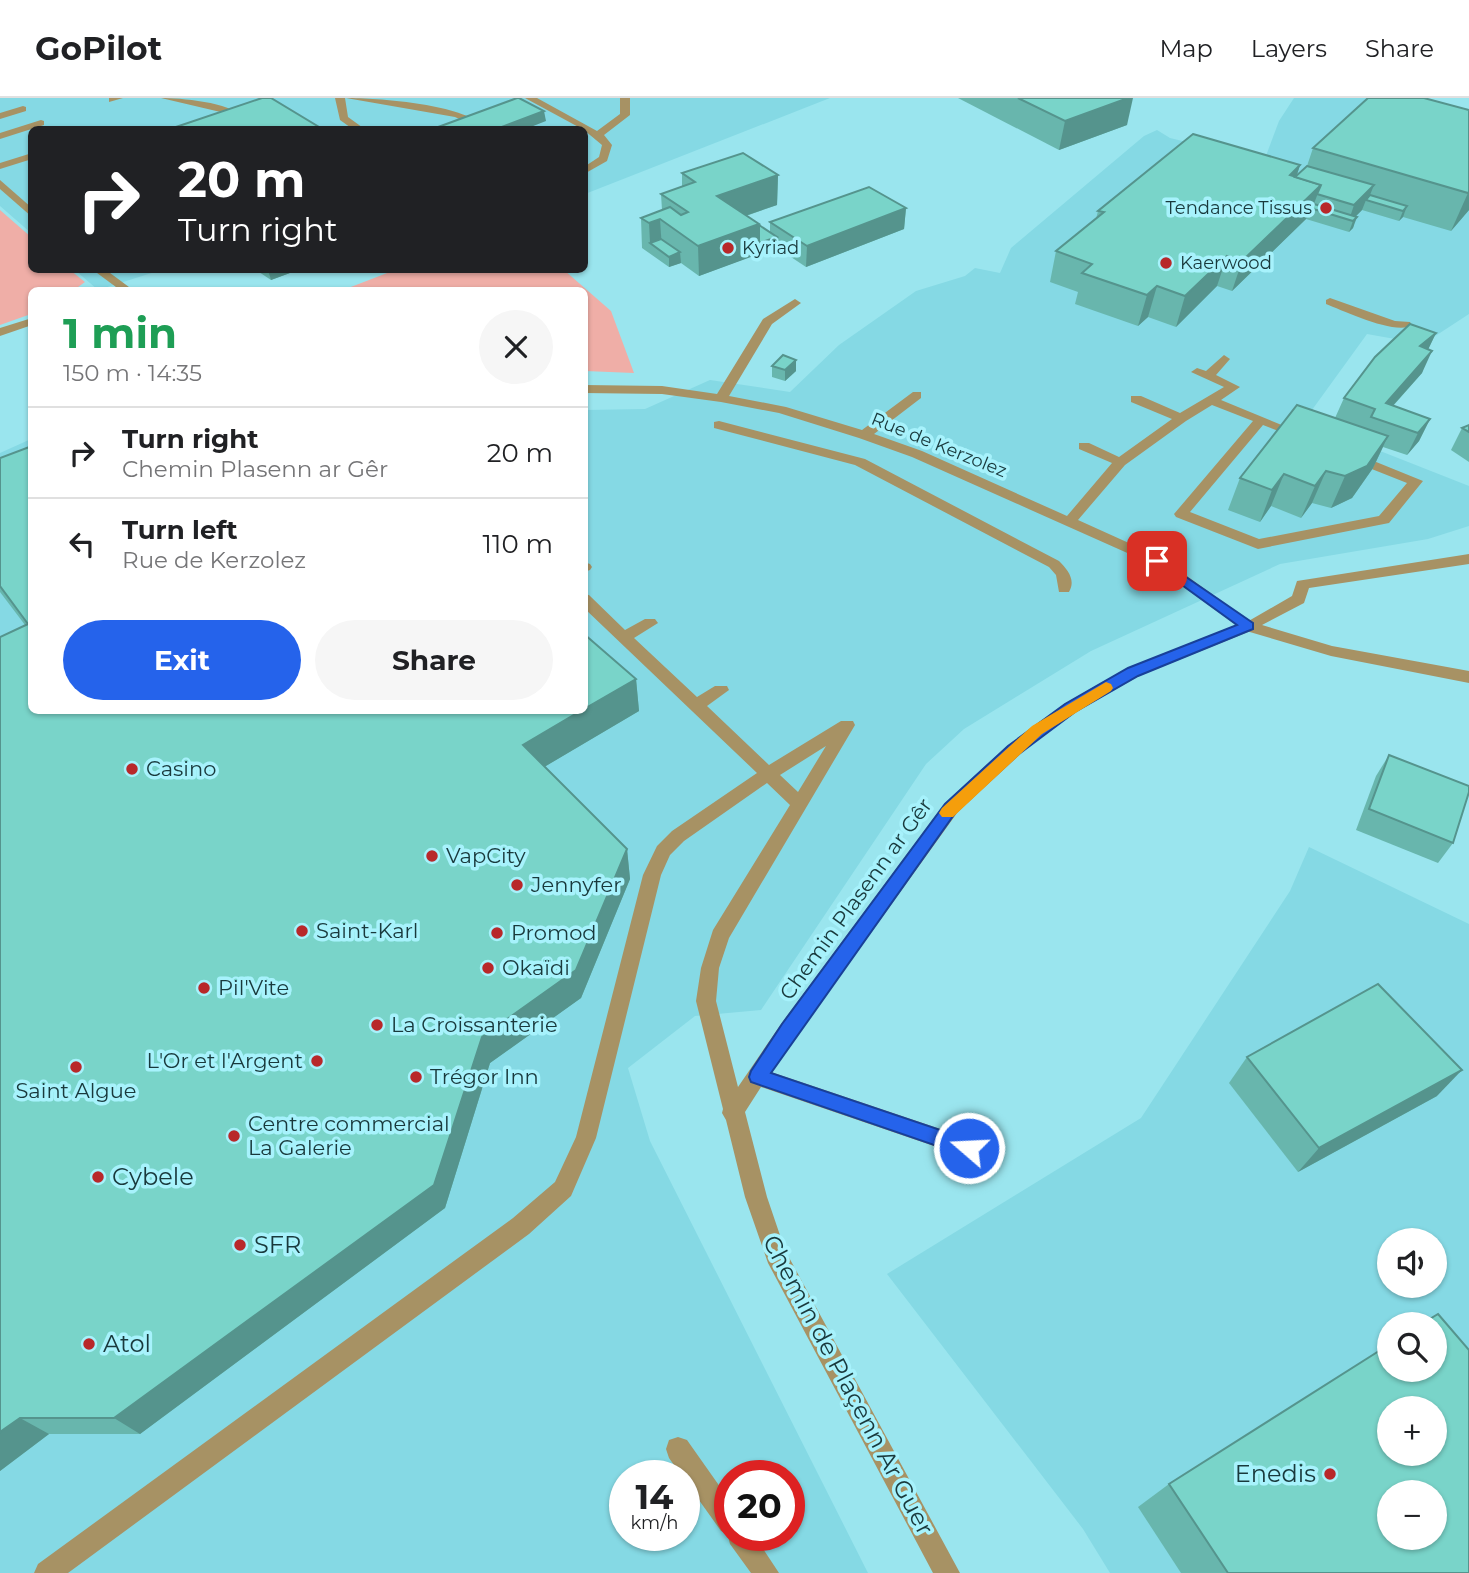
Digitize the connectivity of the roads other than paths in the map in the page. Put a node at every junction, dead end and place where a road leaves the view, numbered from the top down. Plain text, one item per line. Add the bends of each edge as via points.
1 (166, 98) edge
2 (340, 98) edge
3 (351, 98) edge
4 (530, 98) edge
5 (625, 98) edge
6 (191, 103) junction
7 (179, 107) dead end
8 (23, 109) dead end
9 (0, 116) edge
10 (41, 123) dead end
11 (476, 124) edge
12 (32, 126) edge
13 (220, 126) edge
14 (355, 126) edge
15 (581, 126) edge
16 (28, 127) edge
17 (588, 130) edge
18 (598, 135) junction
19 (0, 136) edge
20 (28, 157) edge
21 (0, 166) edge
22 (588, 169) edge
23 (0, 183) edge
24 (28, 193) edge
25 (13, 198) junction
26 (28, 211) edge
27 (103, 273) edge
28 (123, 287) edge
29 (1329, 302) dead end
30 (795, 303) dead end
31 (28, 322) edge
32 (1406, 325) edge
33 (0, 332) edge
34 (1224, 359) dead end
35 (588, 389) edge
36 (917, 395) dead end
37 (721, 398) junction
38 (1136, 399) dead end
39 (1211, 400) junction
40 (1181, 418) junction
41 (1261, 420) junction
42 (719, 425) dead end
43 (864, 435) junction
44 (1313, 440) edge
45 (1084, 446) dead end
46 (1339, 450) edge
47 (1120, 462) junction
48 (1070, 521) junction
49 (1469, 559) edge
50 (1064, 589) dead end
51 (588, 603) edge
52 (650, 623) dead end
53 (1248, 626) junction
54 (624, 637) junction
55 (1469, 677) edge
56 (721, 690) dead end
57 (696, 705) junction
58 (759, 780) junction
59 (800, 803) junction
60 (758, 1077) junction
61 (732, 1113) junction
62 (969, 1148) dead end
63 (678, 1449) dead end
64 (714, 1500) edge
65 (750, 1551) edge
66 (47, 1573) edge
67 (766, 1573) edge
68 (947, 1573) edge

1 - 6 street
2 - 14 street via 343,118
3 - 11 street via 458,114
4 - 15 street
5 - 18 street via 625,115
6 - 7 street
6 - 13 street via 233,111 235,119
8 - 9 street
10 - 12 street
16 - 19 street
17 - 18 street
18 - 22 street via 607,145 607,153 601,164
20 - 21 street
23 - 25 street
24 - 25 street
25 - 26 street
27 - 28 street
29 - 32 street
30 - 37 street via 767,322
31 - 33 street
34 - 39 street via 1202,374 1234,387
35 - 37 street, Rue de Kerzolez via 662,390
36 - 43 street
37 - 43 street, Rue de Kerzolez
38 - 40 street
39 - 40 street
39 - 41 street
40 - 47 street
41 - 44 street
41 - 46 street via 1181,514 1258,544 1384,520 1416,481
42 - 50 street via 860,462 1054,565 1062,571
43 - 48 street, Rue de Kerzolez
45 - 47 street
47 - 48 street
48 - 53 street, Rue de Kerzolez via 1157,561
49 - 53 street, Chemin Plasenn ar Gêr via 1302,583 1298,599
51 - 54 street
52 - 54 street
53 - 55 street via 1331,651
53 - 60 street, Chemin Plasenn ar Gêr via 1133,672 1070,708 1013,750 951,808
54 - 57 street
56 - 57 street
57 - 58 street
58 - 59 street
58 - 59 street, Chemin de Plaçenn Ar Guer via 847,725
58 - 66 street via 663,851 652,875 586,1138 563,1189 521,1226
59 - 61 street, Chemin de Plaçenn Ar Guer via 720,936 710,968 706,1001
60 - 61 street, Chemin Plasenn ar Gêr
60 - 62 street
61 - 68 street, Chemin de Plaçenn Ar Guer via 776,1255
63 - 64 street
65 - 67 street

